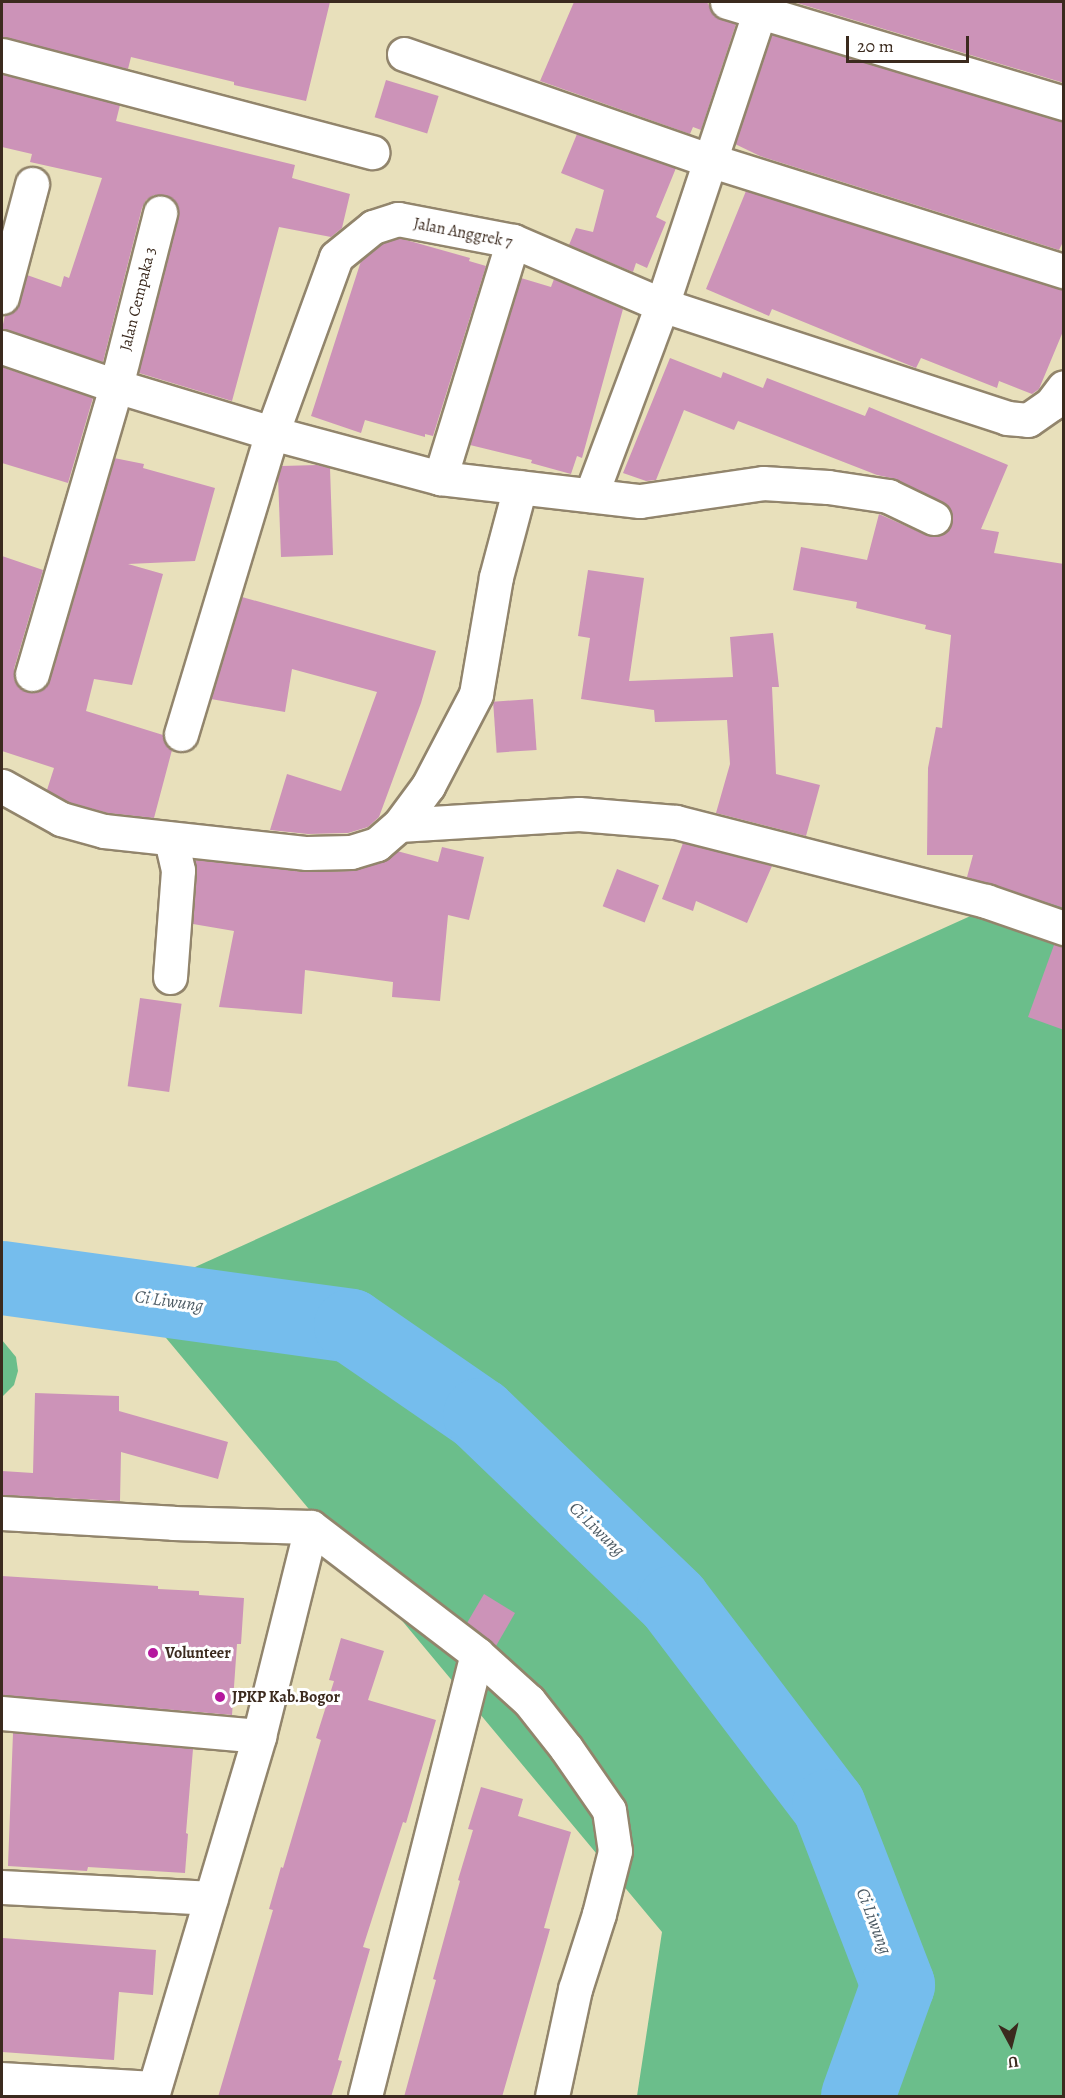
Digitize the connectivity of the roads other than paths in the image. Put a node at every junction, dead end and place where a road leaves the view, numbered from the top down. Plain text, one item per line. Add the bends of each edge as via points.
1 (728, 2) edge
2 (761, 7) edge
3 (404, 54) dead end
4 (2, 55) edge
5 (1064, 103) edge
6 (372, 152) dead end
7 (708, 160) junction
8 (32, 184) dead end
9 (160, 213) dead end
10 (513, 241) junction
11 (1064, 272) edge
12 (2, 297) edge
13 (662, 305) junction
14 (2, 346) edge
15 (116, 386) junction
16 (1064, 387) edge
17 (272, 433) junction
18 (440, 478) junction
19 (520, 487) junction
20 (591, 495) junction
21 (934, 518) dead end
22 (32, 674) dead end
23 (181, 734) dead end
24 (2, 786) edge
25 (399, 825) junction
26 (171, 839) junction
27 (1064, 928) edge
28 (170, 976) dead end
29 (2, 1512) edge
30 (311, 1527) junction
31 (477, 1654) junction
32 (2, 1713) edge
33 (259, 1736) junction
34 (2, 1887) edge
35 (211, 1898) junction
36 (2, 2079) edge
37 (153, 2092) edge
38 (365, 2097) edge
39 (552, 2097) edge

1 - 2 street
2 - 5 street
2 - 7 street
3 - 7 street
4 - 6 street
7 - 11 street
7 - 13 street
8 - 12 street
9 - 15 street, Jalan Cempaka 3
10 - 13 street, Jalan Anggrek 7
10 - 17 street, Jalan Anggrek 7 via 398,219 373,227 336,257
10 - 18 street
13 - 16 street, Jalan Anggrek 7 via 1006,418 1028,420 1051,404
13 - 20 street
14 - 15 street
15 - 17 street
15 - 22 street, Jalan Cempaka 3
17 - 18 street
17 - 23 street
18 - 19 street
19 - 20 street
19 - 25 street via 496,577 476,694 428,786
20 - 21 street via 640,501 763,483 796,485 888,496
24 - 26 street via 61,819 104,831
25 - 26 street via 377,844 351,852 307,853
25 - 27 street via 579,814 676,822 986,901
26 - 28 street via 178,870
29 - 30 street
30 - 31 street
30 - 33 street
31 - 38 street
31 - 39 street via 529,1701 609,1810 615,1851 575,1989
32 - 33 street
33 - 35 street
34 - 35 street
35 - 37 street
36 - 37 street

